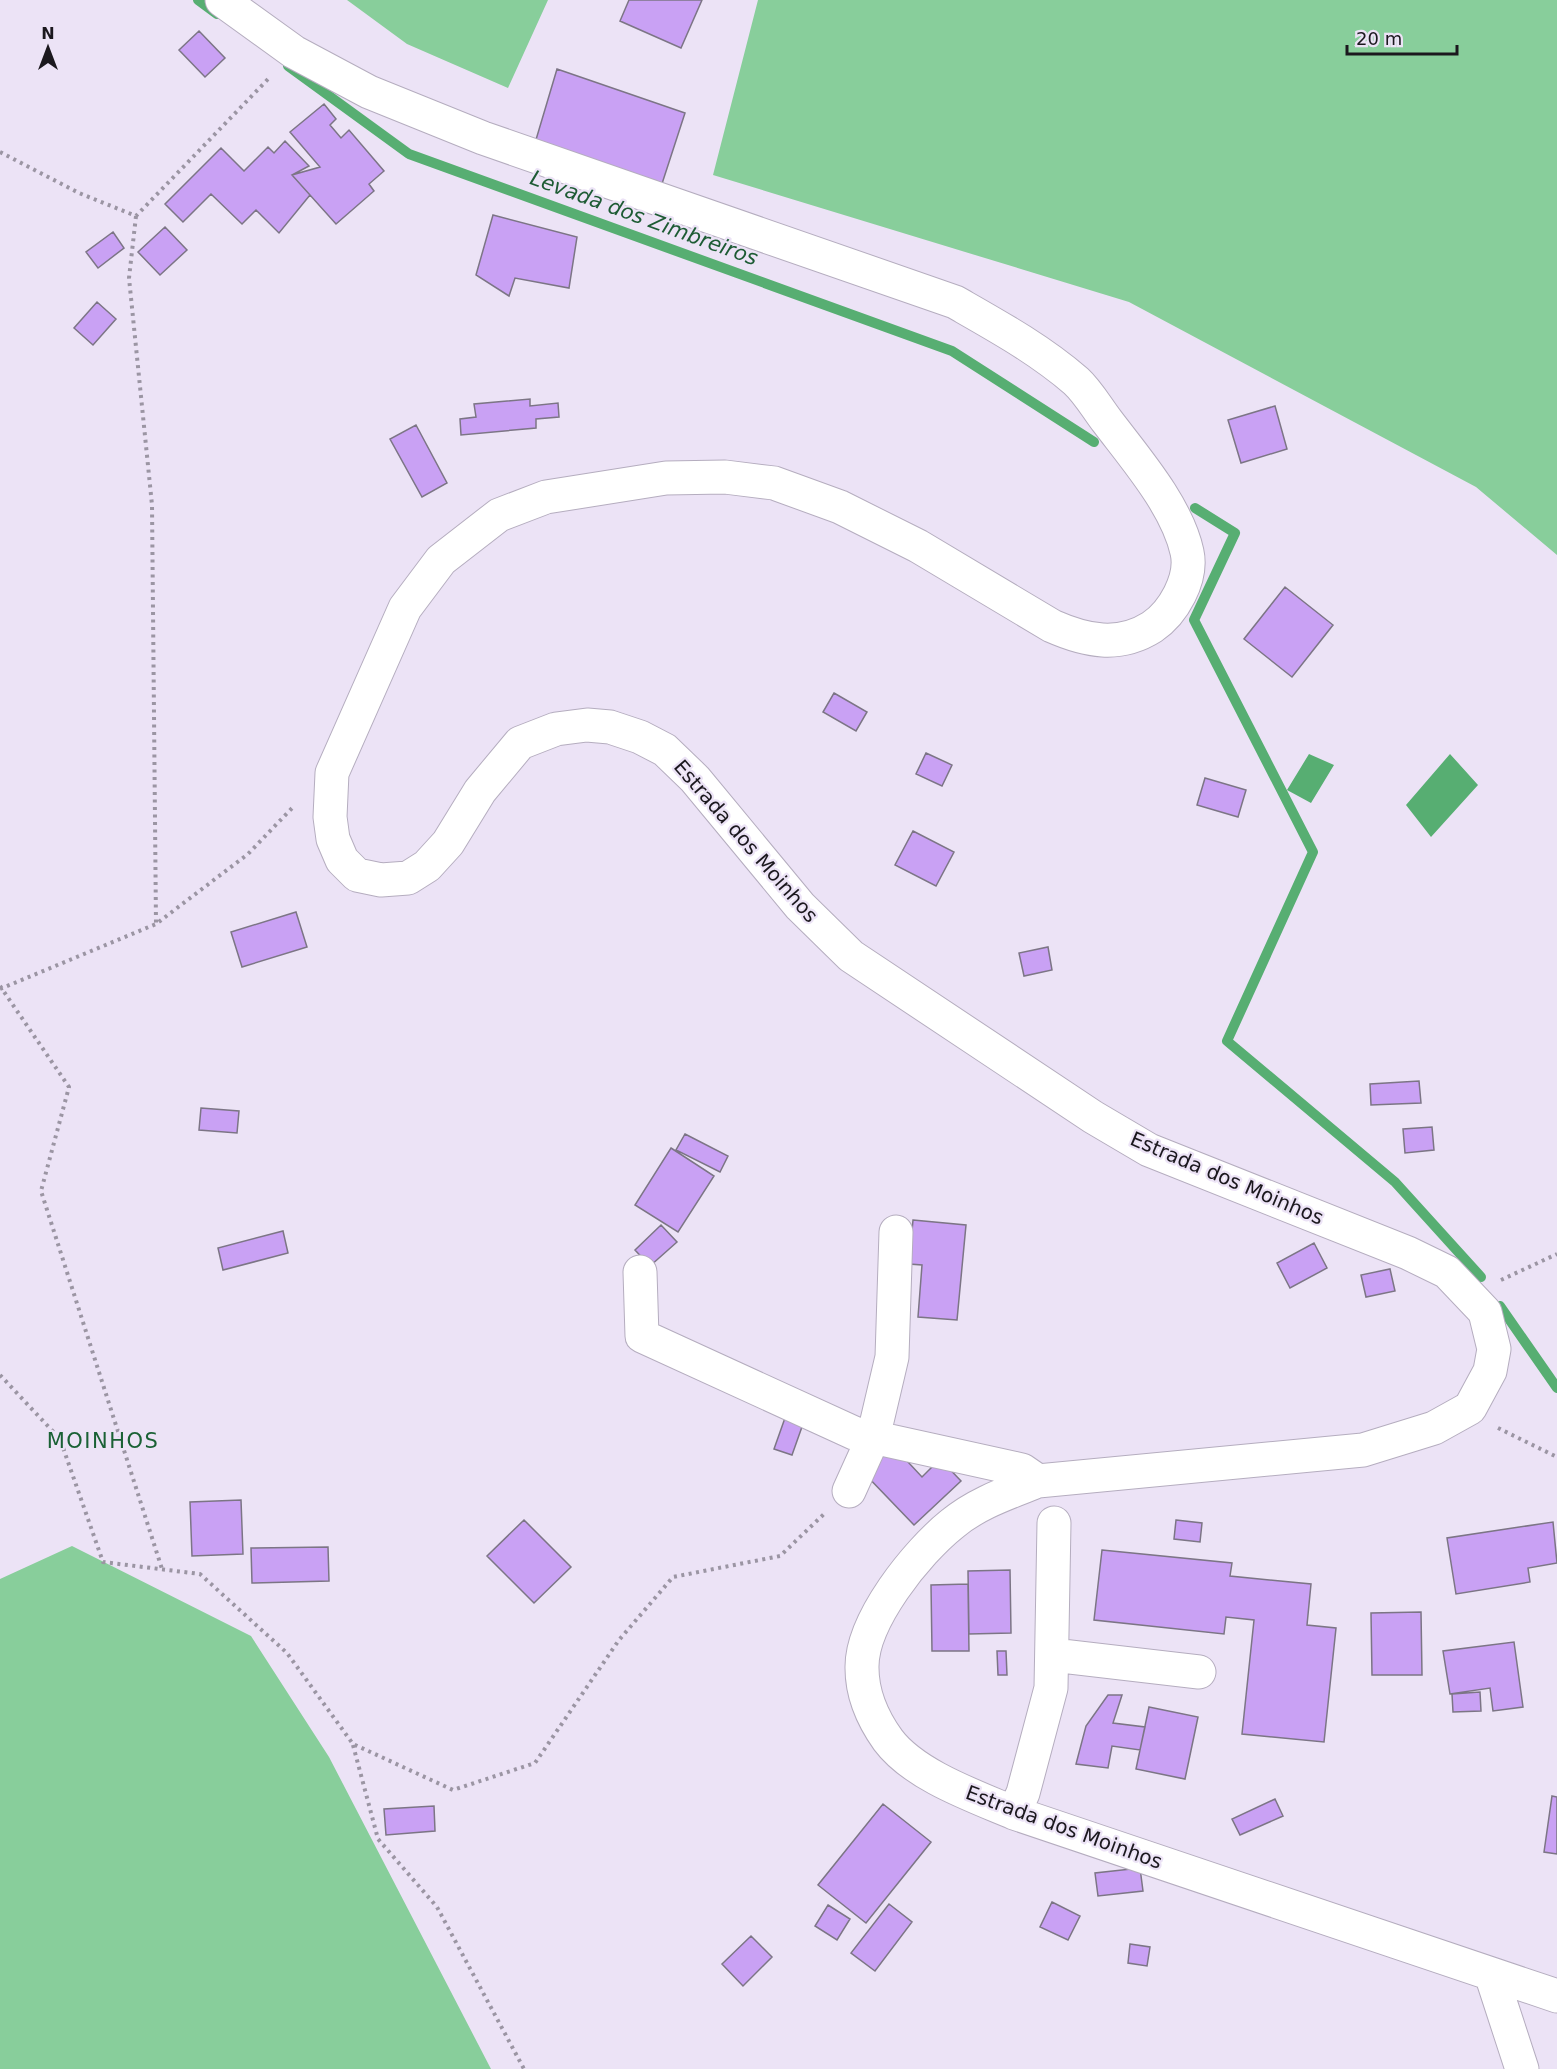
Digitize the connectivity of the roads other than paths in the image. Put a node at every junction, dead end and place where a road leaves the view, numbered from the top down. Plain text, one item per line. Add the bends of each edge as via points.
1 (222, 0) edge
2 (896, 1232) dead end
3 (640, 1272) dead end
4 (873, 1438) junction
5 (1038, 1481) junction
6 (849, 1491) road end
7 (1054, 1523) dead end
8 (1053, 1655) junction
9 (1199, 1672) dead end
10 (1014, 1813) junction
11 (1491, 1974) junction
12 (1557, 1996) edge
13 (1522, 2069) edge

1 - 5 street, Estrada dos Moinhos via 294,52 369,92 483,138 934,294 974,313 1024,340 1078,383 1160,492 1188,554 1180,593 1169,612 1154,626 1117,640 1094,641 1052,626 918,546 840,507 774,483 725,477 666,478 546,497 499,515 441,560 405,608 332,772 329,794 333,839 342,860 357,875 381,880 408,878 427,866 448,843 480,791 520,743 556,729 587,725 610,727 640,737 665,750 695,779 800,906 851,956 1149,1150 1408,1253 1447,1272 1485,1312 1494,1349 1490,1371 1470,1408 1434,1428 1363,1450
2 - 4 street via 892,1357
3 - 4 street via 642,1336 854,1433
4 - 5 street via 1022,1470
4 - 6 street
5 - 10 street, Estrada dos Moinhos via 989,1500 953,1523 921,1554 879,1612 861,1666 872,1712 889,1741 911,1763
7 - 8 street
8 - 9 street
8 - 10 street via 1051,1688
10 - 11 street, Estrada dos Moinhos
11 - 12 street, Estrada dos Moinhos
11 - 13 street

